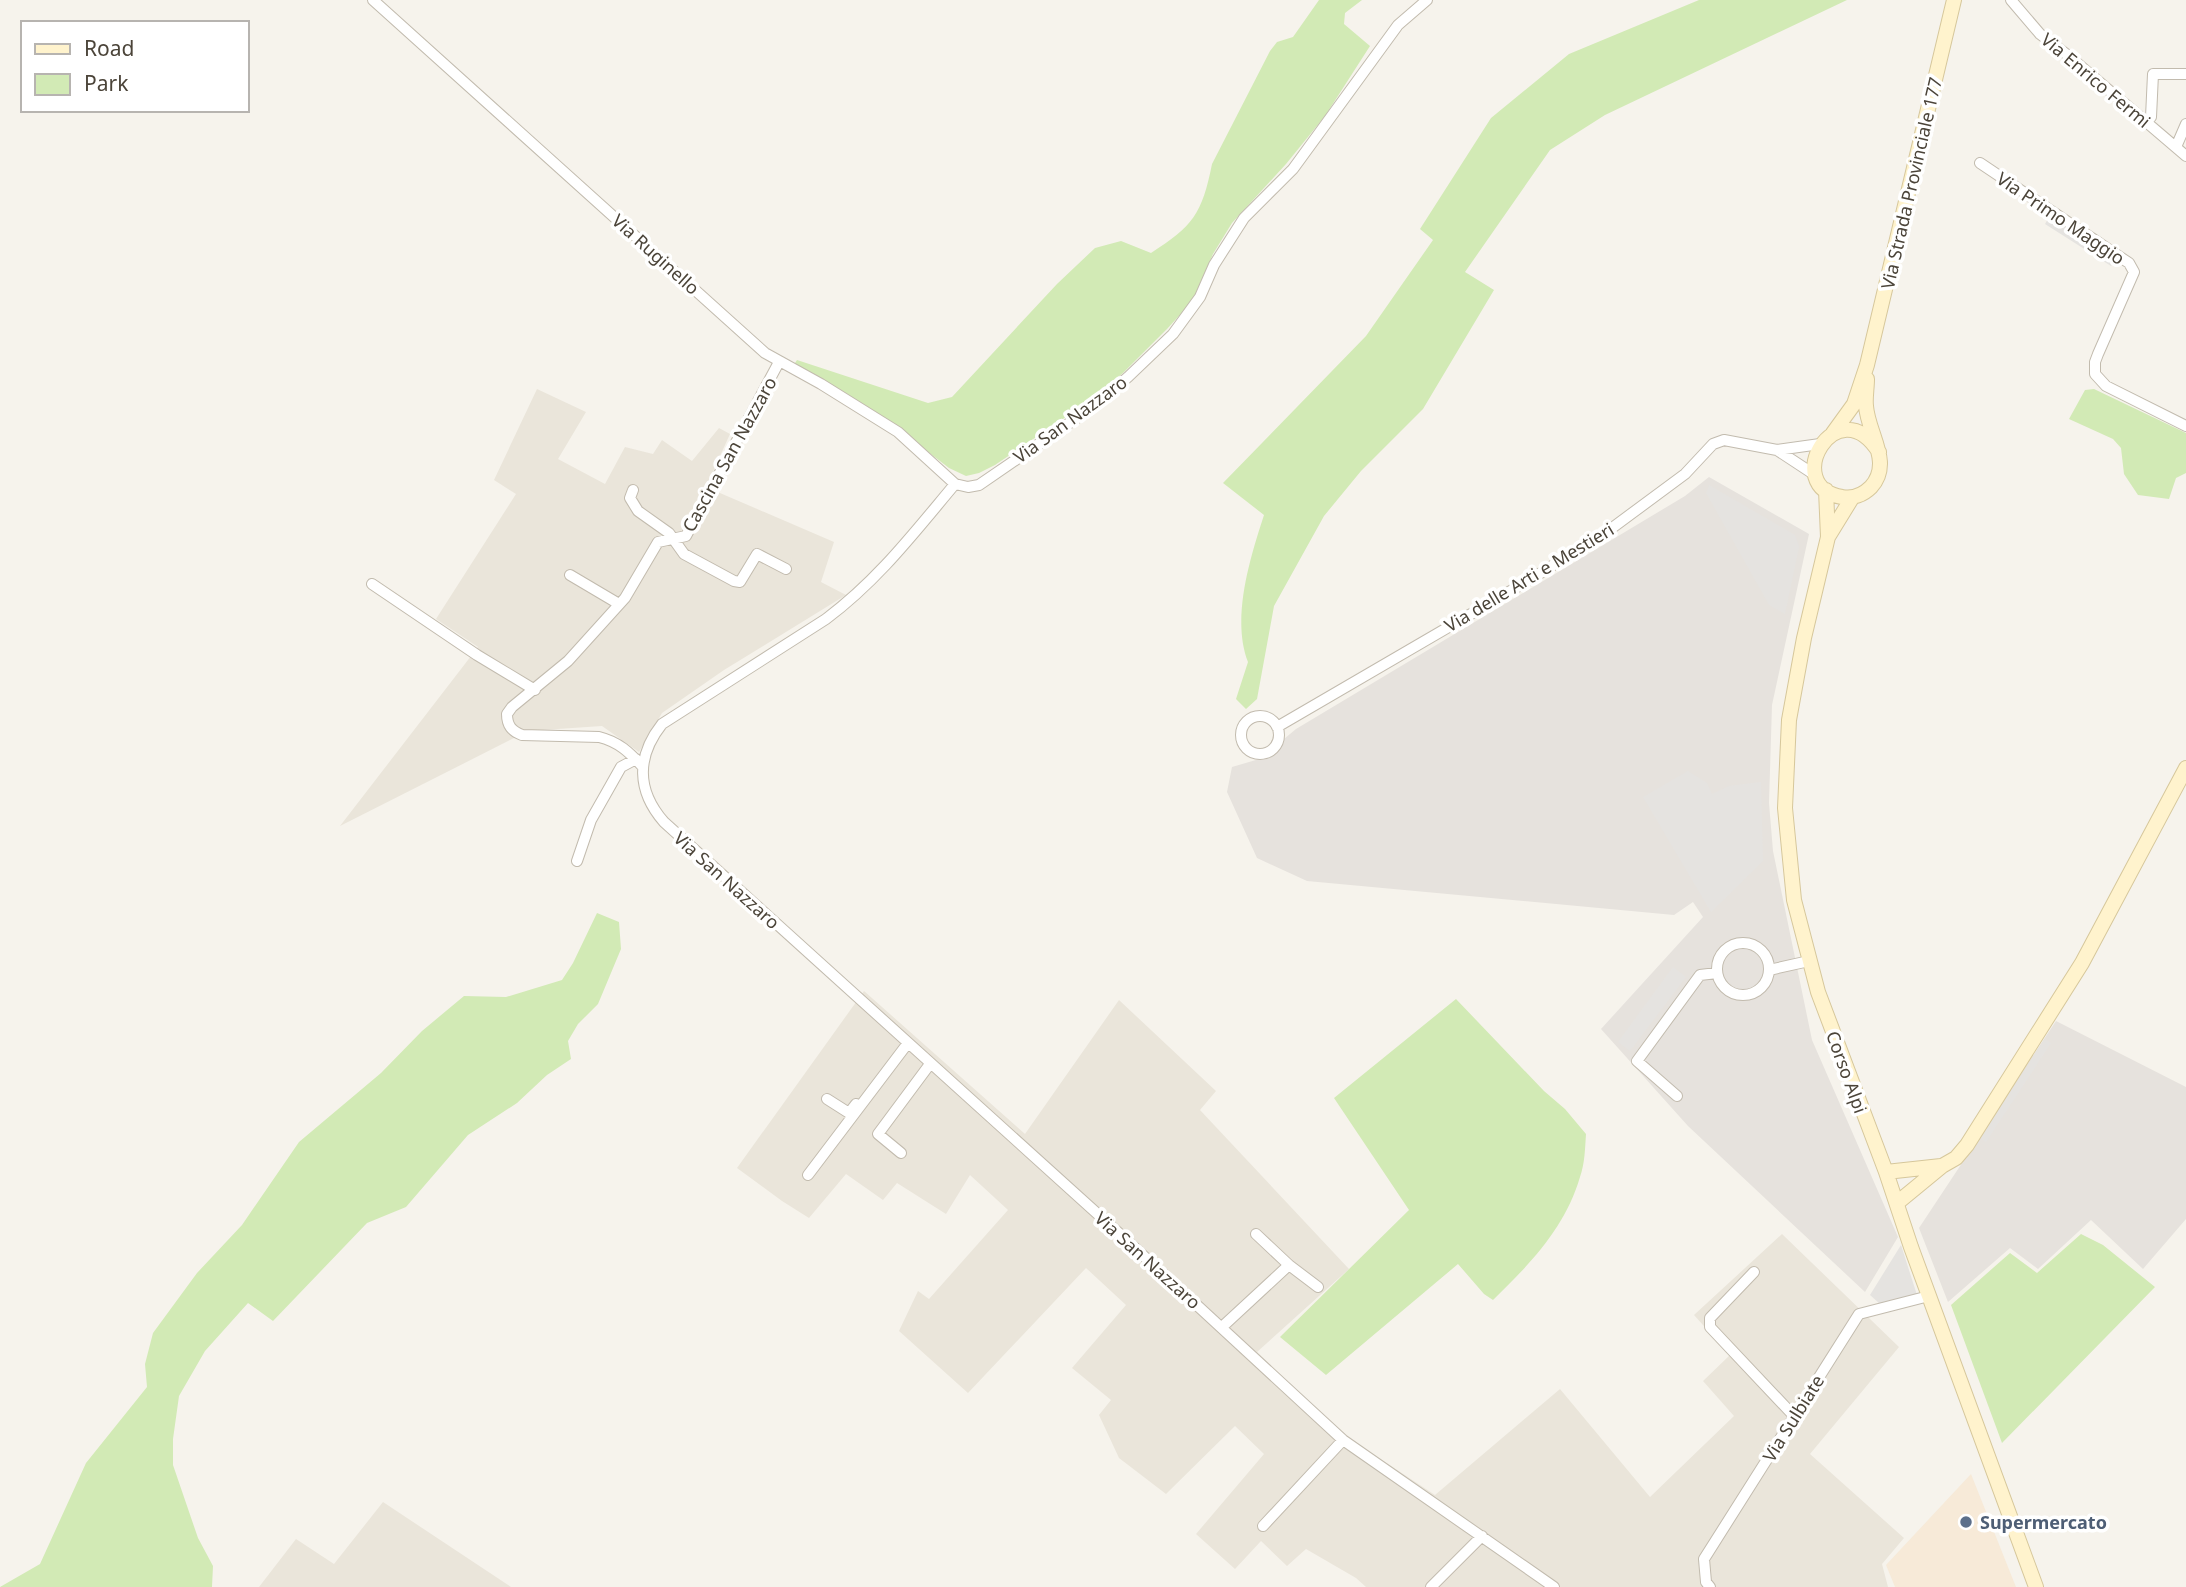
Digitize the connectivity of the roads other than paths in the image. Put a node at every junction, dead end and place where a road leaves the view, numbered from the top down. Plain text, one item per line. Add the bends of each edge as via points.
1 (373, 0) edge
2 (1427, 0) edge
3 (1954, 0) edge
4 (2011, 0) edge
5 (2186, 74) edge
6 (2146, 123) junction
7 (2186, 124) edge
8 (2176, 147) junction
9 (2186, 156) edge
10 (1980, 163) dead end
11 (779, 362) junction
12 (1867, 365) junction
13 (2186, 426) edge
14 (1833, 433) junction
15 (1820, 444) junction
16 (1777, 450) junction
17 (1879, 452) junction
18 (1815, 475) junction
19 (955, 484) junction
20 (633, 490) dead end
21 (1826, 490) junction
22 (1852, 498) junction
23 (1828, 537) junction
24 (674, 539) junction
25 (786, 569) dead end
26 (570, 575) dead end
27 (372, 584) dead end
28 (622, 601) junction
29 (535, 690) junction
30 (1277, 727) dead end
31 (639, 763) junction
32 (2186, 768) edge
33 (577, 861) dead end
34 (1809, 961) junction
35 (1769, 970) junction
36 (1717, 973) junction
37 (906, 1042) junction
38 (930, 1064) junction
39 (1677, 1096) dead end
40 (827, 1099) dead end
41 (901, 1153) dead end
42 (1942, 1166) junction
43 (1886, 1172) junction
44 (808, 1175) dead end
45 (1897, 1203) junction
46 (1256, 1234) dead end
47 (1289, 1265) junction
48 (1754, 1272) dead end
49 (1318, 1287) dead end
50 (1929, 1296) junction
51 (1222, 1327) junction
52 (1794, 1416) junction
53 (1343, 1440) junction
54 (1263, 1526) dead end
55 (1482, 1536) junction
56 (1431, 1587) edge
57 (1554, 1587) edge
58 (1710, 1587) edge
59 (2036, 1587) edge

1 - 11 street, Via Ruginello
2 - 19 street, Via San Nazzaro via 1389,36 1293,169 1244,218 1200,297 1173,334 1090,409 979,485
3 - 12 main road, Via Strada Provinciale 177
4 - 6 street, Via Enrico Fermi via 2040,34
5 - 6 street via 2153,74 2151,117
6 - 8 street, Via Enrico Fermi
7 - 8 street
8 - 9 street, Via Enrico Fermi
10 - 13 street, Via Primo Maggio via 2129,263 2134,272 2098,354 2095,374 2106,386
11 - 19 street, Via Ruginello via 898,432
11 - 24 street, Cascina San Nazzaro via 690,530
12 - 14 main road, Via Strada Provinciale 177 via 1854,404
12 - 17 main road, Via Strada Provinciale 177 via 1866,408
14 - 15 main road, Via Strada Provinciale 177
14 - 17 main road via 1855,431
15 - 16 street, Via delle Arti e Mestieri
15 - 18 main road via 1814,456
16 - 18 street, Via delle Arti e Mestieri
16 - 30 street, Via delle Arti e Mestieri via 1724,440 1713,444 1685,474 1608,531
17 - 22 main road, Via Strada Provinciale 177 via 1877,481
18 - 21 main road
19 - 31 street via 852,600 662,724
20 - 24 street, Cascina San Nazzaro via 630,498 638,511
21 - 22 main road
21 - 23 main road, Corso Alpi
22 - 23 main road, Corso Alpi
23 - 34 main road, Corso Alpi via 1796,676 1784,783 1789,866
24 - 25 street, Cascina San Nazzaro via 684,554 734,581 740,582 757,554
24 - 28 street, Cascina San Nazzaro via 658,542
26 - 28 street
27 - 29 street
28 - 29 street
29 - 31 street via 507,714 514,732 522,736 599,737 619,743
31 - 33 street via 621,767 591,820
31 - 37 street, Via San Nazzaro via 646,797 664,822
32 - 42 main road via 2073,979 1967,1144
34 - 35 street
34 - 43 main road, Corso Alpi
35 - 36 street via 1762,987 1745,996 1727,990
35 - 36 street via 1763,952 1746,943 1727,948
36 - 39 street via 1700,975 1637,1061
37 - 38 street, Via San Nazzaro
37 - 40 street via 849,1113
37 - 44 street
38 - 41 street via 877,1134
38 - 51 street, Via San Nazzaro
42 - 43 main road
42 - 45 main road
43 - 45 main road, Corso Alpi
45 - 50 main road, Corso Alpi
46 - 47 street
47 - 49 street
47 - 51 street
48 - 52 street via 1710,1318 1710,1327
50 - 52 street, Via Sulbiate via 1859,1314
50 - 59 main road, Corso Alpi
51 - 53 street, Via San Nazzaro
52 - 58 street, Via Sulbiate via 1704,1559
53 - 54 street
53 - 55 street, Via San Nazzaro
55 - 56 street
55 - 57 street, Via San Nazzaro

